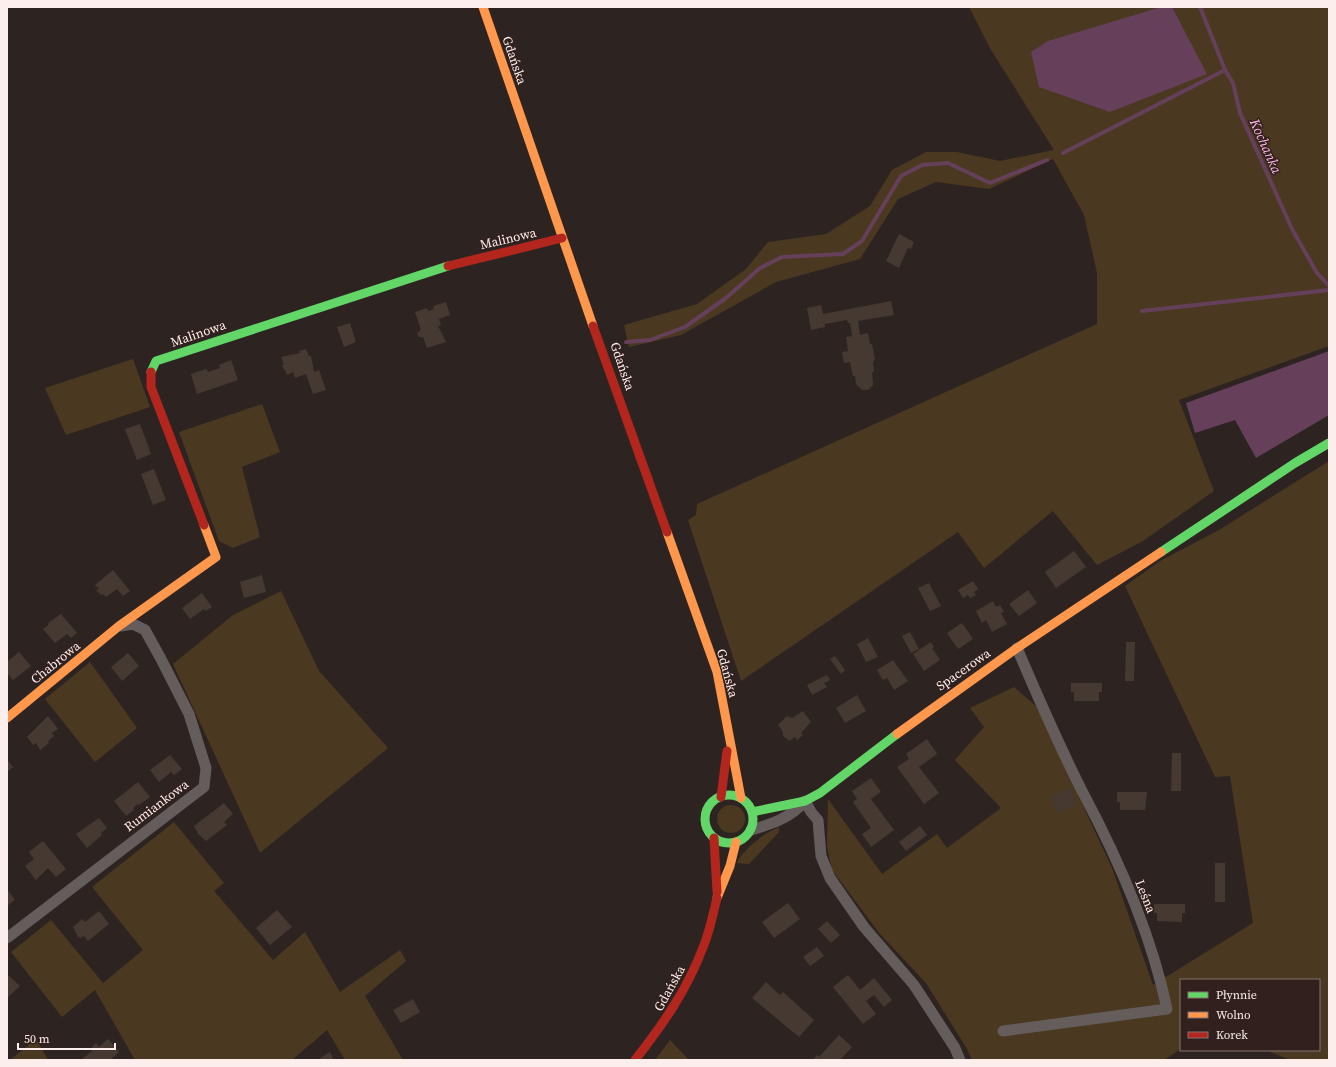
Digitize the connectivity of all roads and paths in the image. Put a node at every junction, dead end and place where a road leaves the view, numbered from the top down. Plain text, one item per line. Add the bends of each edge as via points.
1 (483, 7) edge
2 (562, 238) junction
3 (1329, 443) edge
4 (119, 626) junction
5 (1017, 648) junction
6 (7, 718) edge
7 (728, 736) junction
8 (721, 797) junction
9 (741, 798) junction
10 (806, 801) junction
11 (752, 812) junction
12 (751, 830) junction
13 (714, 838) junction
14 (736, 842) junction
15 (718, 898) junction
16 (7, 938) edge
17 (1003, 1031) dead end
18 (635, 1060) edge
19 (960, 1060) edge

1 - 2 street, Gdańska
2 - 4 street, Malinowa via 457,263 156,361 151,371 152,387 216,557
2 - 7 street, Gdańska via 717,672
3 - 5 street, Spacerowa
4 - 6 street, Chabrowa
4 - 16 street, Rumiankowa via 133,624 145,630 161,659 191,722 206,768 204,786
5 - 10 street, Spacerowa
5 - 17 street, Leśna via 1136,907 1159,972 1167,1009
7 - 8 street, Gdańska
7 - 9 street, Gdańska
8 - 9 street via 731,795
8 - 13 street via 712,802 707,810 706,825
9 - 11 street
10 - 11 street, Spacerowa
10 - 12 street, Spacerowa via 795,812 781,820
10 - 19 street via 818,820 821,856 830,878 864,927 914,985 955,1048
11 - 12 street
12 - 14 street via 747,836
13 - 14 street via 725,843
13 - 15 street, Gdańska
14 - 15 street, Gdańska
15 - 18 street, Gdańska via 705,944 691,977 670,1014

